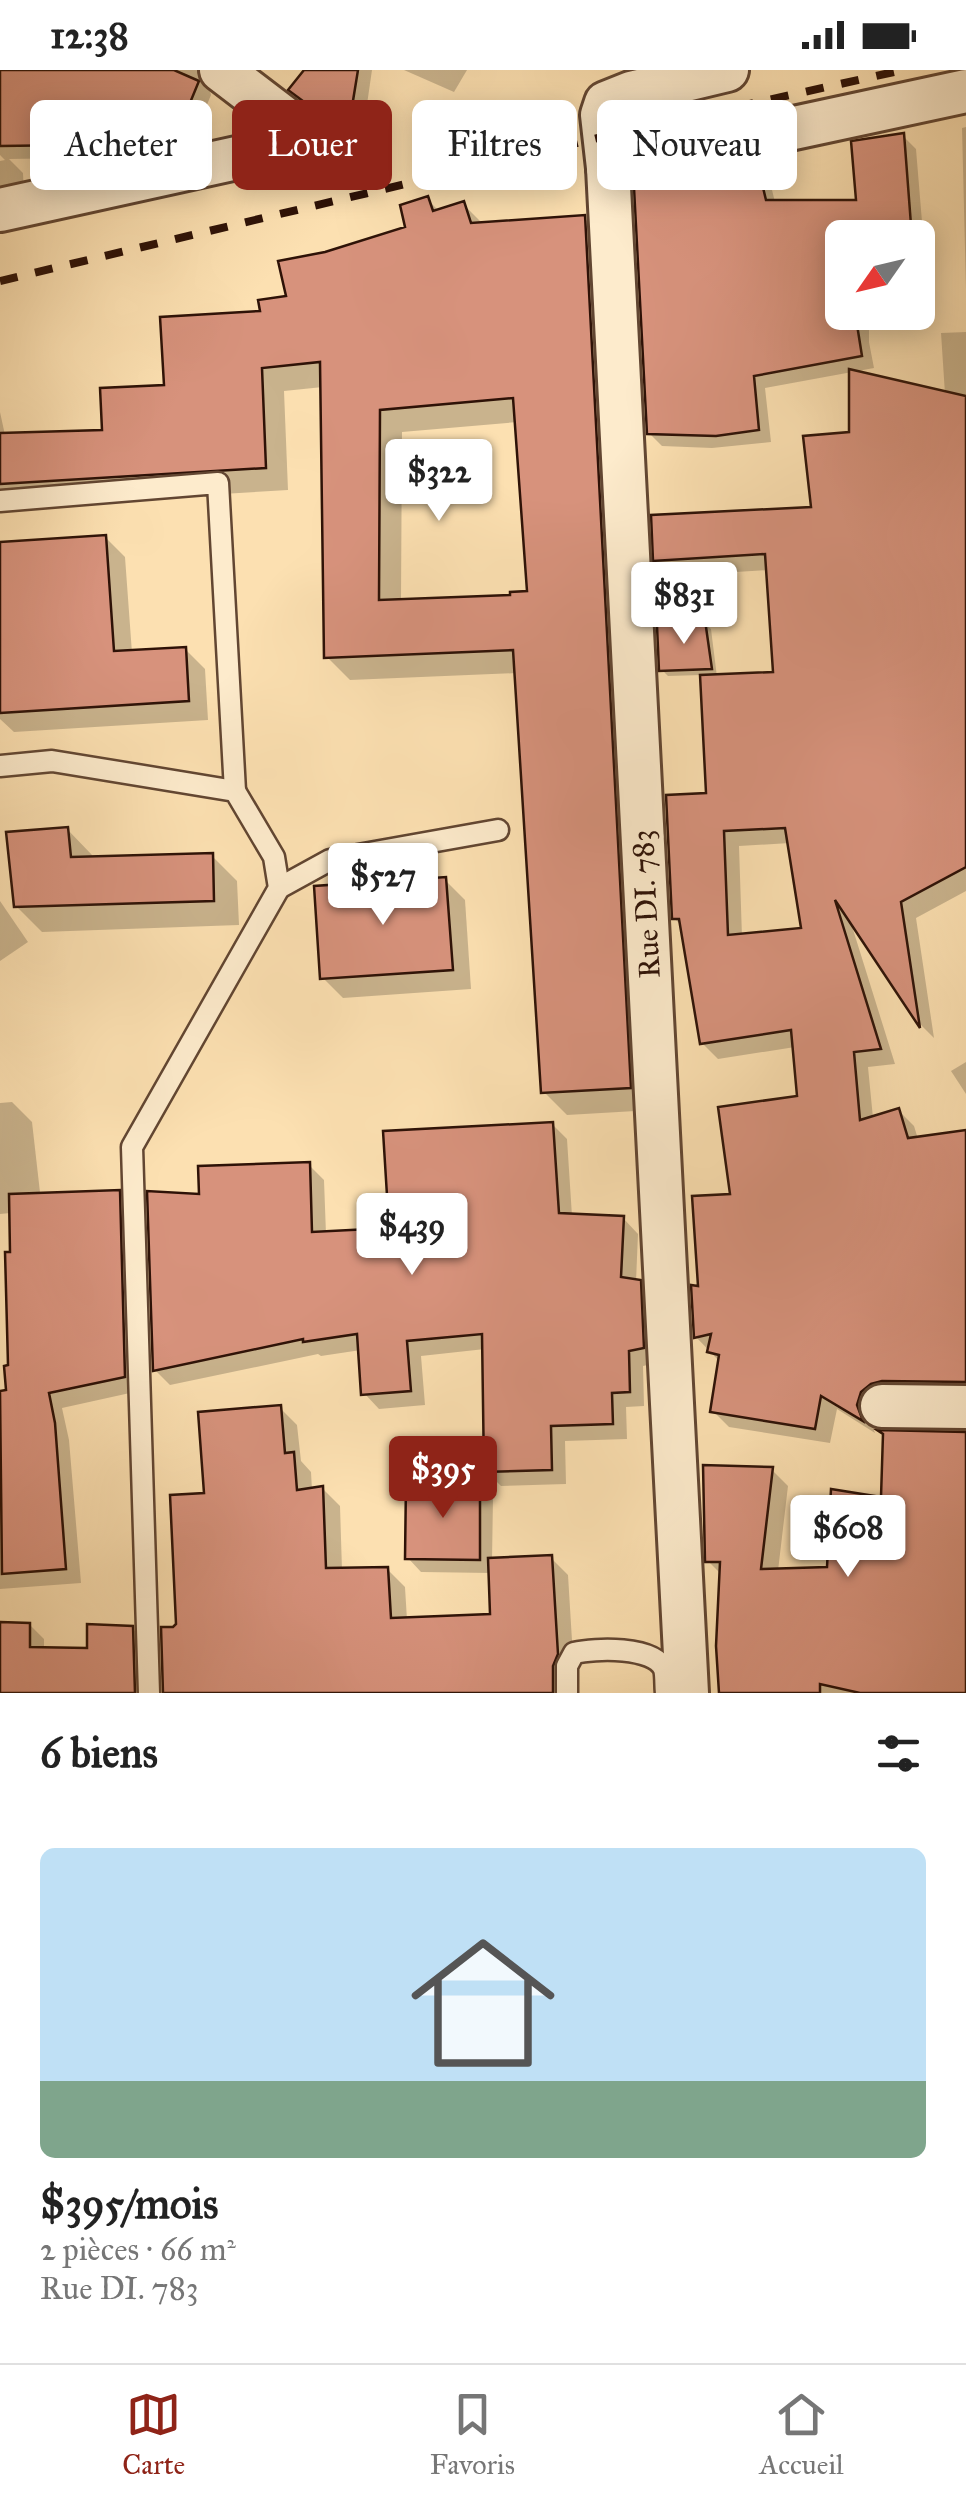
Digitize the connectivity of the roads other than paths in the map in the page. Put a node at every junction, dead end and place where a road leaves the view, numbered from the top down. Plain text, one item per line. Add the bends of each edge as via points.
1 (222, 70) edge
2 (727, 70) edge
3 (966, 91) edge
4 (615, 100) edge
5 (797, 127) edge
6 (609, 190) edge
7 (0, 210) edge
8 (0, 502) edge
9 (0, 766) edge
10 (236, 791) junction
11 (498, 830) dead end
12 (279, 888) junction
13 (882, 1406) dead end
14 (966, 1407) edge
15 (149, 1693) edge
16 (567, 1693) edge
17 (666, 1693) edge
18 (687, 1693) edge

1 - 7 street via 314,141
2 - 4 street, Rue DI. 783
3 - 5 street
6 - 18 street, Rue DI. 783
8 - 10 lane via 218,483
9 - 10 lane via 52,761
10 - 12 lane via 274,857
11 - 12 lane via 330,860
12 - 15 lane via 132,1147
13 - 14 street
16 - 17 lane via 567,1666 574,1653 585,1650 652,1656 664,1669

